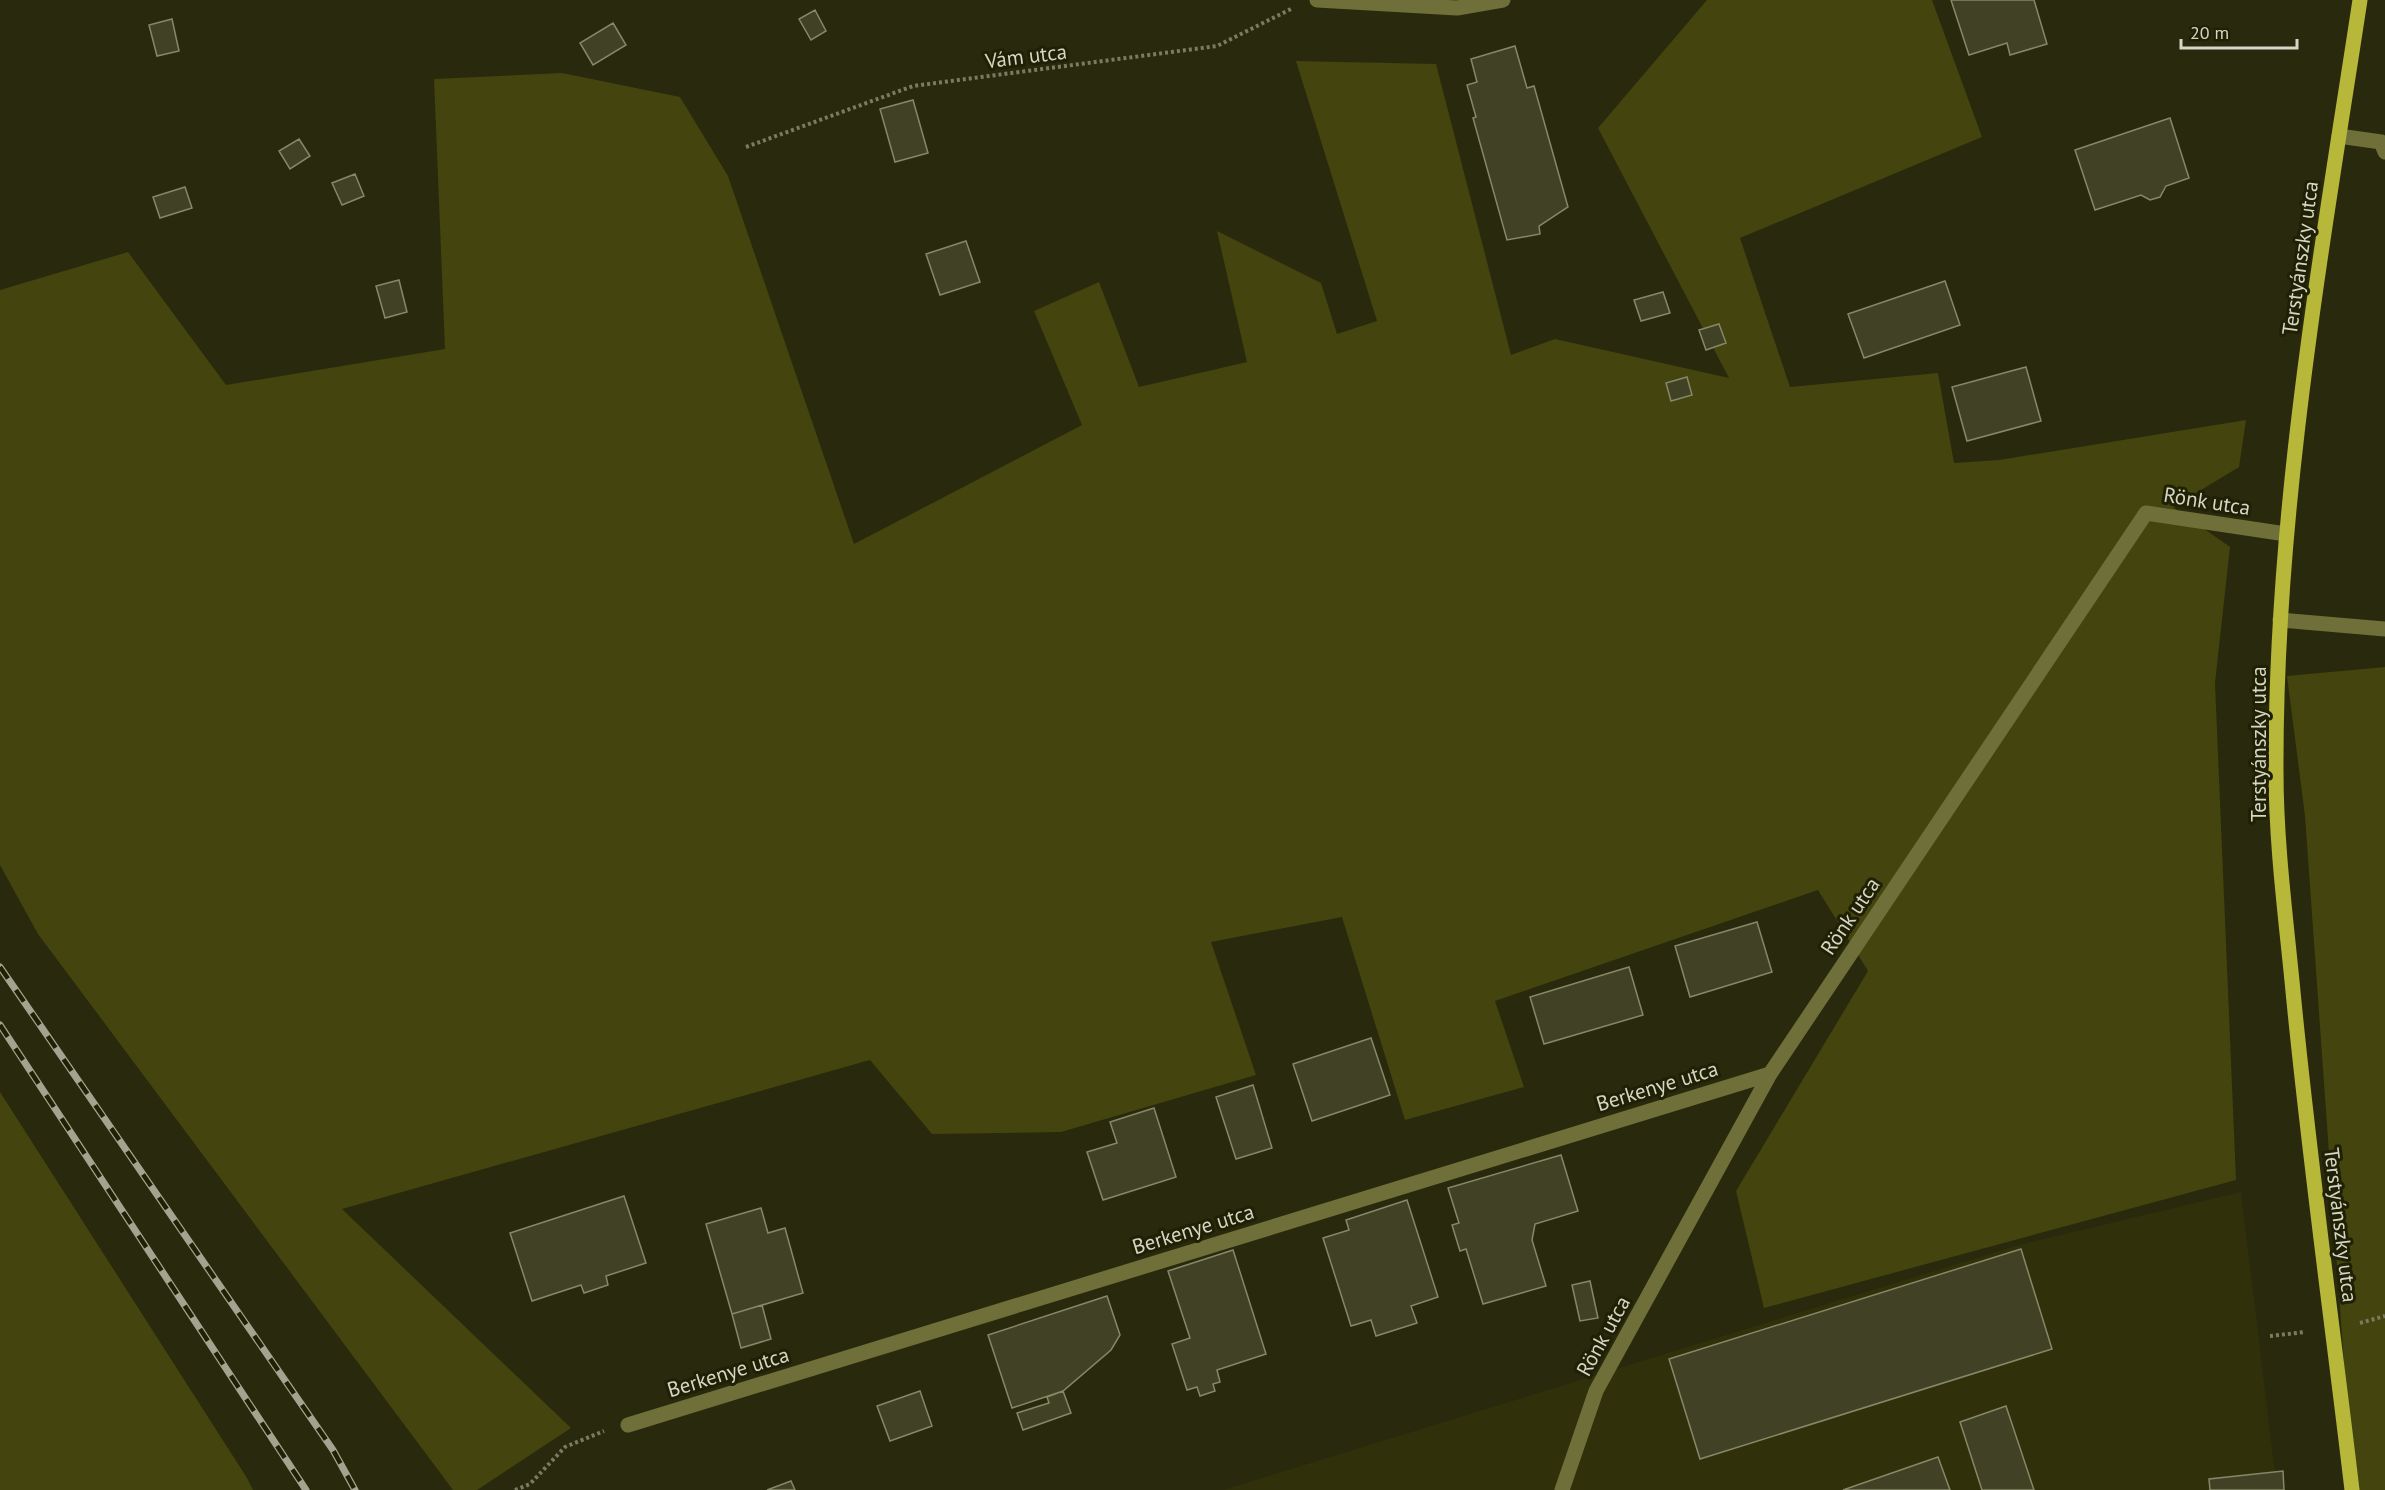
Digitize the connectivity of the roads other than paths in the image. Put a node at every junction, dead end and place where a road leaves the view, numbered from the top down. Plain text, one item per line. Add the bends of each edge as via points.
1 (1317, 0) edge
2 (1503, 0) edge
3 (2360, 0) edge
4 (2340, 136) junction
5 (2385, 152) edge
6 (2286, 534) junction
7 (2280, 620) junction
8 (2385, 629) edge
9 (1770, 1074) junction
10 (628, 1425) road end
11 (1562, 1490) edge
12 (2352, 1490) edge

1 - 2 street via 1457,8
3 - 4 main road, Terstyánszky utca
4 - 5 street via 2381,142
4 - 6 main road, Terstyánszky utca via 2301,398
6 - 7 main road, Terstyánszky utca
6 - 9 street, Rönk utca via 2146,513
7 - 8 street
7 - 12 main road, Terstyánszky utca via 2276,773 2280,856 2301,1076
9 - 10 street, Berkenye utca
9 - 11 street, Rönk utca via 1596,1391

